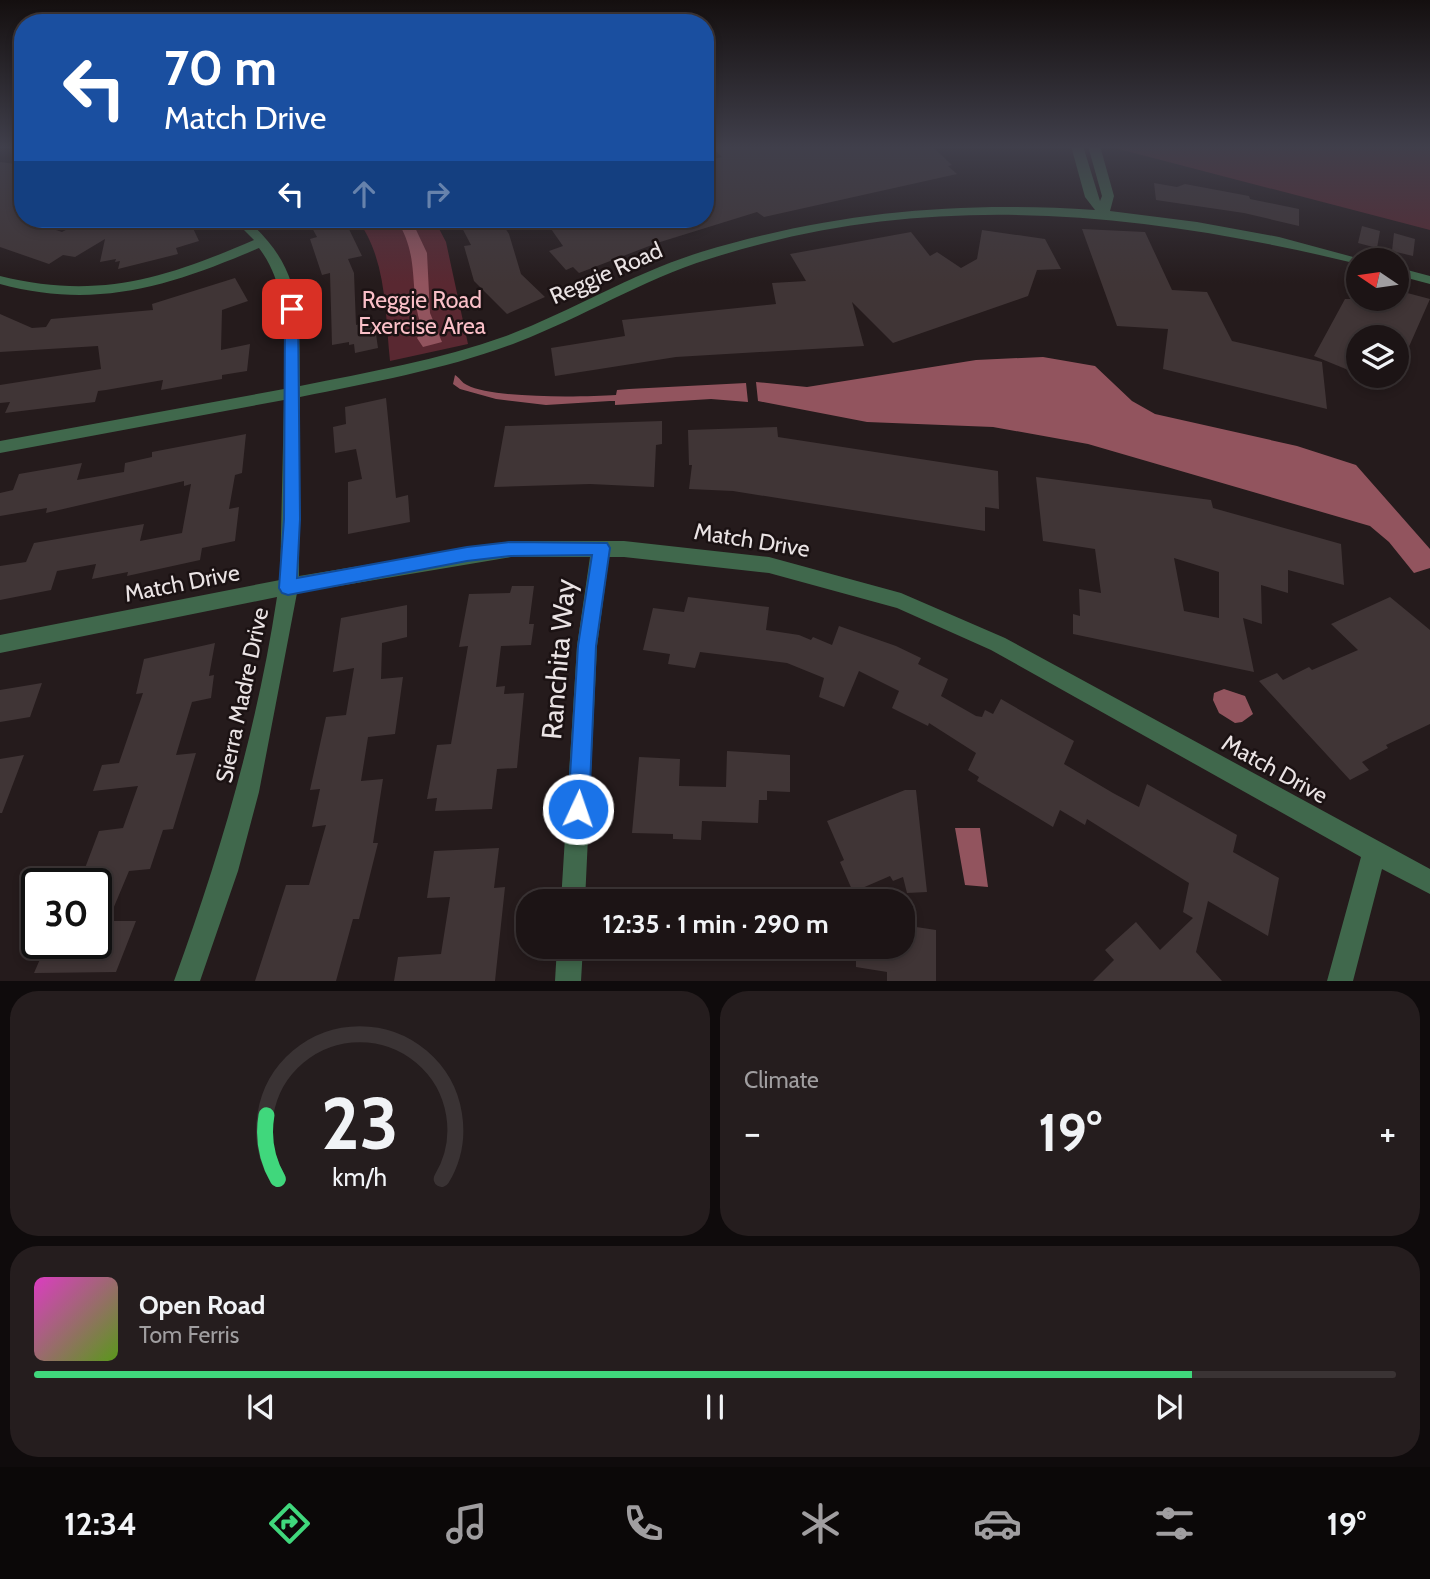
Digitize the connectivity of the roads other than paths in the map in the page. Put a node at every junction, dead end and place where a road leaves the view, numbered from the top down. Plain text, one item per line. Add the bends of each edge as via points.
1 (1090, 192) edge
2 (1107, 192) edge
3 (1103, 212) junction
4 (248, 228) edge
5 (263, 242) junction
6 (1346, 258) edge
7 (1409, 274) edge
8 (0, 280) edge
9 (1430, 280) edge
10 (292, 393) junction
11 (0, 447) edge
12 (601, 548) junction
13 (288, 588) junction
14 (0, 644) edge
15 (1374, 852) junction
16 (1430, 883) edge
17 (574, 889) edge
18 (569, 959) edge
19 (187, 981) edge
20 (568, 981) edge
21 (1340, 981) edge

1 - 3 street
2 - 3 street
3 - 6 street, Reggie Road via 1254,235
3 - 10 street, Reggie Road via 946,209 797,229 674,266 486,348
4 - 5 street, Sierra Madre Drive
5 - 8 street via 170,277 119,290 44,292
5 - 10 street, Sierra Madre Drive via 279,265 292,309
7 - 9 street
10 - 11 street, Reggie Road
10 - 13 street, Sierra Madre Drive
12 - 13 street, Match Drive via 467,554
12 - 15 street, Match Drive via 769,565 901,601 998,644
12 - 17 street, Ranchita Way via 587,646
13 - 14 street, Match Drive
13 - 19 street, Sierra Madre Drive via 248,792
15 - 16 street, Match Drive
15 - 21 street
18 - 20 street

